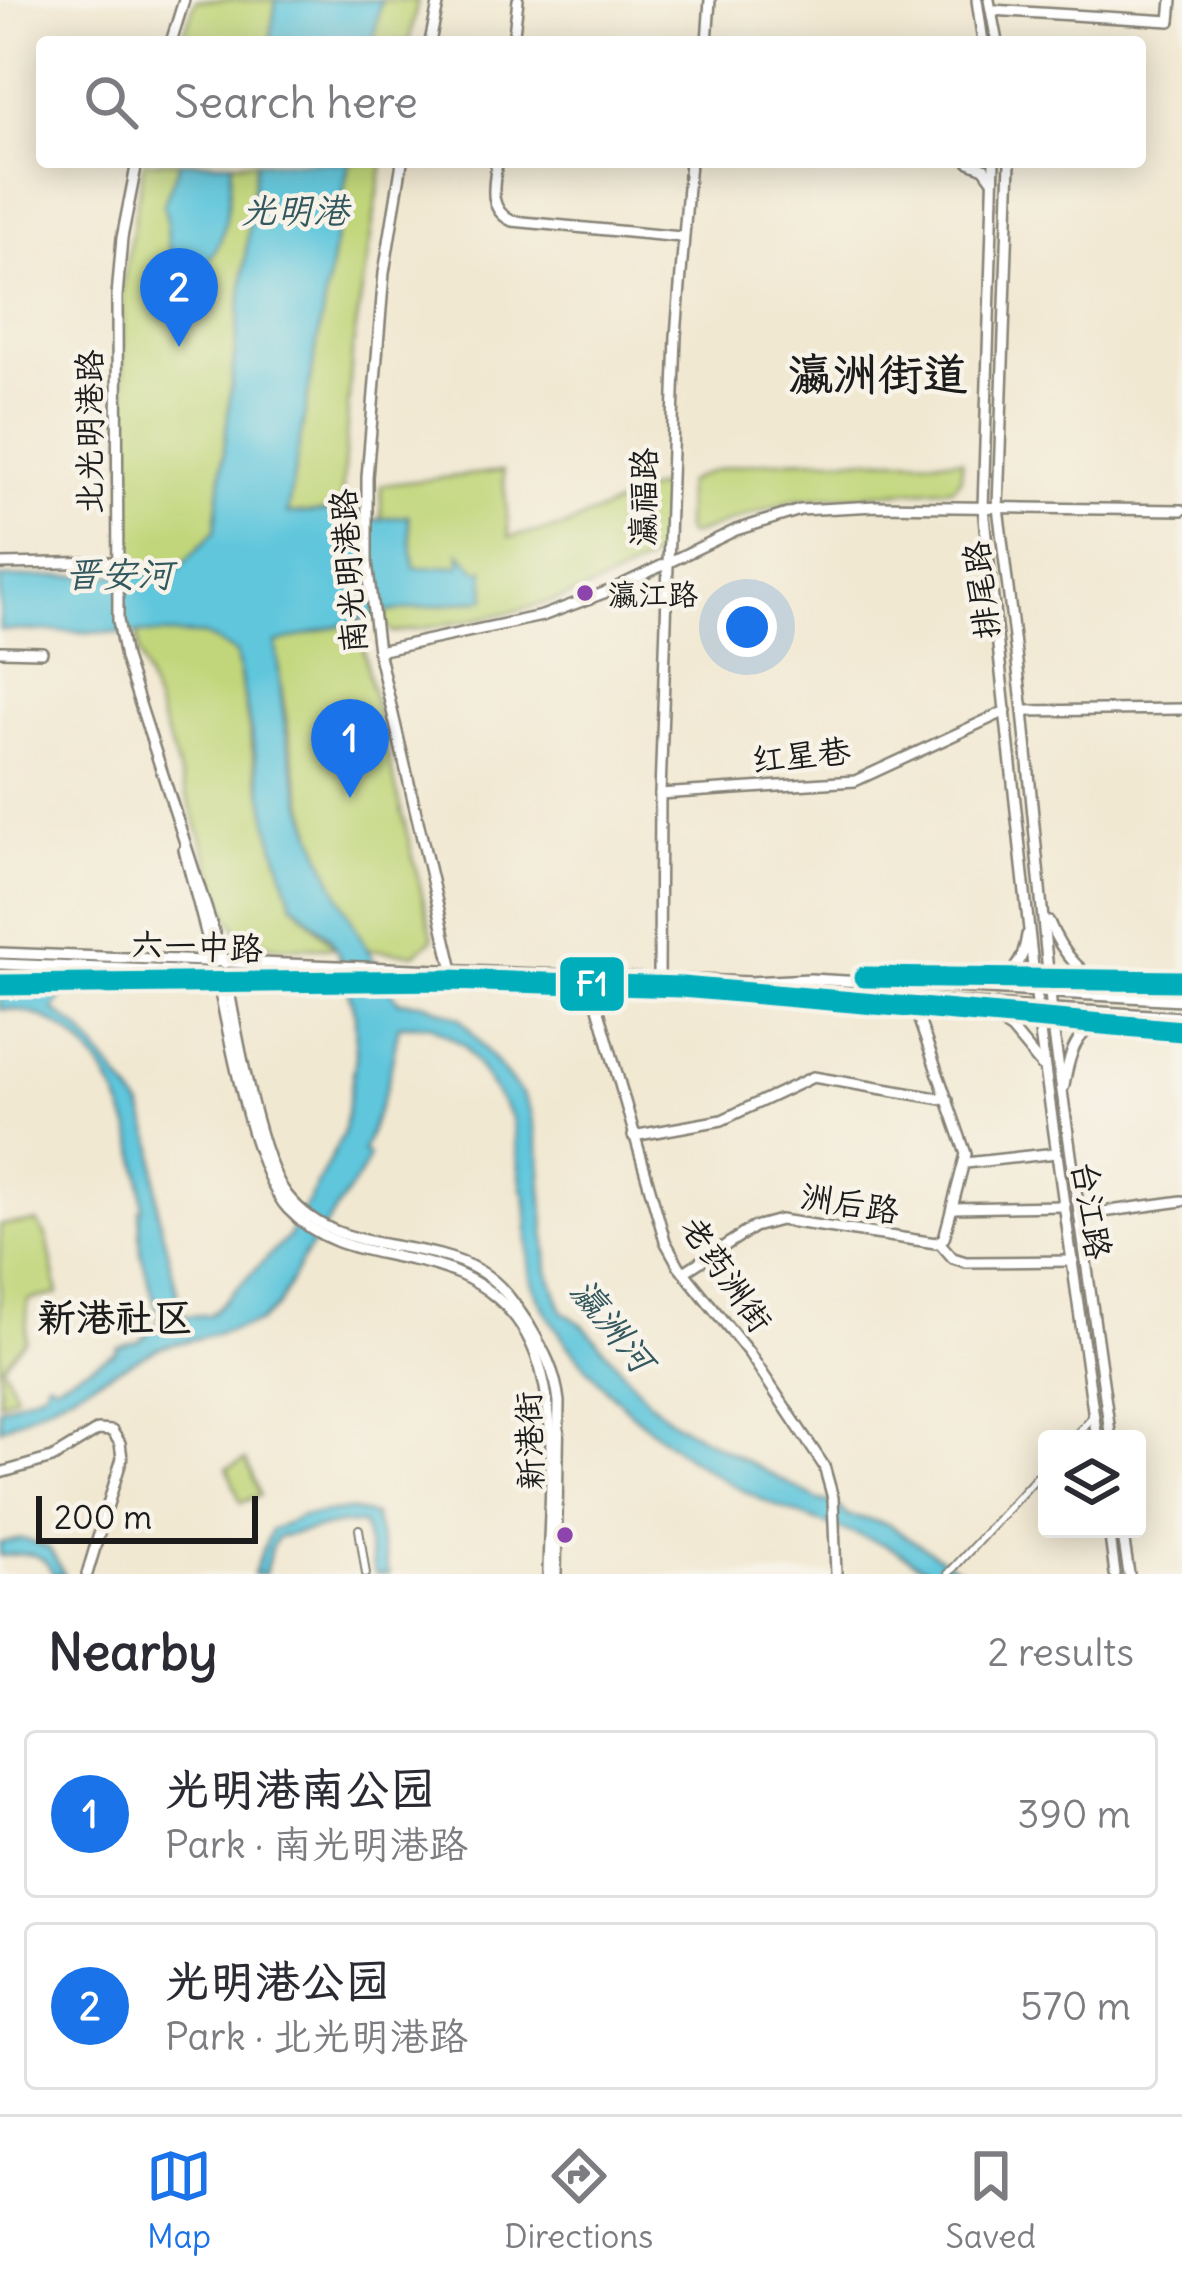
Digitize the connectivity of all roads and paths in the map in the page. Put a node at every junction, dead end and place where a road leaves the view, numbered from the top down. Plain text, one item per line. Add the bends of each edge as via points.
1 (184, 0) edge
2 (439, 0) edge
3 (518, 0) edge
4 (713, 0) edge
5 (976, 0) edge
6 (1172, 0) edge
7 (990, 5) edge
8 (173, 36) edge
9 (431, 36) edge
10 (514, 36) edge
11 (708, 36) edge
12 (982, 36) edge
13 (996, 36) edge
14 (136, 168) edge
15 (401, 168) edge
16 (497, 168) edge
17 (689, 168) edge
18 (984, 168) edge
19 (994, 168) edge
20 (1010, 168) edge
21 (994, 184) junction
22 (681, 237) junction
23 (998, 507) junction
24 (983, 508) junction
25 (1182, 510) edge
26 (669, 562) junction
27 (0, 564) edge
28 (116, 568) junction
29 (0, 651) edge
30 (377, 651) junction
31 (42, 652) dead end
32 (1182, 709) edge
33 (1023, 710) junction
34 (1006, 711) junction
35 (660, 794) junction
36 (1029, 911) junction
37 (1044, 911) junction
38 (0, 953) edge
39 (0, 964) edge
40 (220, 968) junction
41 (453, 970) junction
42 (659, 979) junction
43 (974, 987) junction
44 (1037, 989) junction
45 (593, 990) junction
46 (1049, 990) junction
47 (1137, 995) junction
48 (912, 1000) junction
49 (1182, 1000) edge
50 (971, 1003) junction
51 (1038, 1008) junction
52 (1051, 1010) junction
53 (1135, 1016) junction
54 (1182, 1017) edge
55 (1046, 1079) junction
56 (1062, 1097) junction
57 (948, 1100) junction
58 (633, 1136) junction
59 (1056, 1153) junction
60 (966, 1163) junction
61 (1182, 1201) edge
62 (1065, 1206) junction
63 (953, 1208) junction
64 (1081, 1215) junction
65 (943, 1238) junction
66 (1073, 1261) junction
67 (684, 1272) junction
68 (1093, 1416) junction
69 (1080, 1430) edge
70 (1095, 1430) edge
71 (1111, 1430) edge
72 (0, 1473) edge
73 (1038, 1476) edge
74 (358, 1529) dead end
75 (1110, 1538) edge
76 (1123, 1538) edge
77 (87, 1574) edge
78 (366, 1574) edge
79 (552, 1574) edge
80 (836, 1574) edge
81 (948, 1574) edge
82 (1115, 1574) edge
83 (1129, 1574) edge

1 - 8 street
2 - 9 street
3 - 10 street
4 - 11 street
5 - 12 street
6 - 7 street via 1169,21
7 - 13 street
14 - 28 street, 北光明港路 via 117,296
15 - 30 street, 南光明港路 via 367,478
16 - 22 street via 494,202 512,221
17 - 22 street, 瀛福路
18 - 21 street
19 - 21 street, 排尾路
20 - 23 street, 排尾路
21 - 24 street, 排尾路
22 - 26 street, 瀛福路
23 - 24 street
23 - 25 street
23 - 33 street, 排尾路
24 - 26 street via 800,510
24 - 34 street, 排尾路
26 - 30 street via 542,616
26 - 35 street, 瀛福路
27 - 28 street
28 - 40 street, 北光明港路 via 120,638
29 - 31 street
30 - 41 street, 南光明港路
32 - 33 street
33 - 37 street, 排尾路
34 - 35 street, 红星巷 via 855,781
34 - 36 street, 排尾路
35 - 42 street, 瀛福路
36 - 43 street via 1021,963
36 - 44 street, 排尾路
37 - 46 street, 排尾路
37 - 47 street via 1078,967 1110,990
38 - 40 street, 六一中路
39 - 40 street, 六一中路
40 - 41 street, 六一中路
40 - 45 street, 六一中路
40 - 79 street, 新港街 via 260,1158 289,1204 328,1234 468,1265 515,1304 544,1349 559,1395
41 - 42 street, 六一中路
42 - 43 street, 六一中路
43 - 44 street, 六一中路
44 - 46 street, 六一中路
44 - 51 street, 台江路
45 - 48 street, 六一中路
45 - 58 street, 老药洲街
46 - 47 street, 六一中路
46 - 52 street, 排尾路
47 - 49 street, 六一中路
48 - 50 street, 六一中路
48 - 57 street
50 - 51 street, 六一中路
50 - 55 street via 1024,1042
51 - 52 street, 六一中路
51 - 55 street, 台江路
52 - 53 street, 六一中路
52 - 56 street, 台江路
53 - 54 street, 六一中路
53 - 56 street via 1096,1023 1076,1038
55 - 59 street, 台江路
56 - 64 street, 台江路
57 - 58 street via 814,1076 722,1120
57 - 60 street
58 - 67 street, 老药洲街 via 658,1223
59 - 60 street
59 - 62 street, 台江路
60 - 63 street
61 - 64 street
62 - 63 street
62 - 66 street, 台江路
63 - 65 street
64 - 71 street, 台江路
65 - 66 street, 洲后路 via 953,1258 966,1262
65 - 67 street, 洲后路 via 784,1219 754,1227
66 - 68 street, 台江路
67 - 80 street, 老药洲街 via 824,1466
68 - 69 street
68 - 70 street, 台江路
72 - 77 street via 112,1431 122,1458
73 - 81 street
74 - 78 street
75 - 82 street
76 - 83 street

